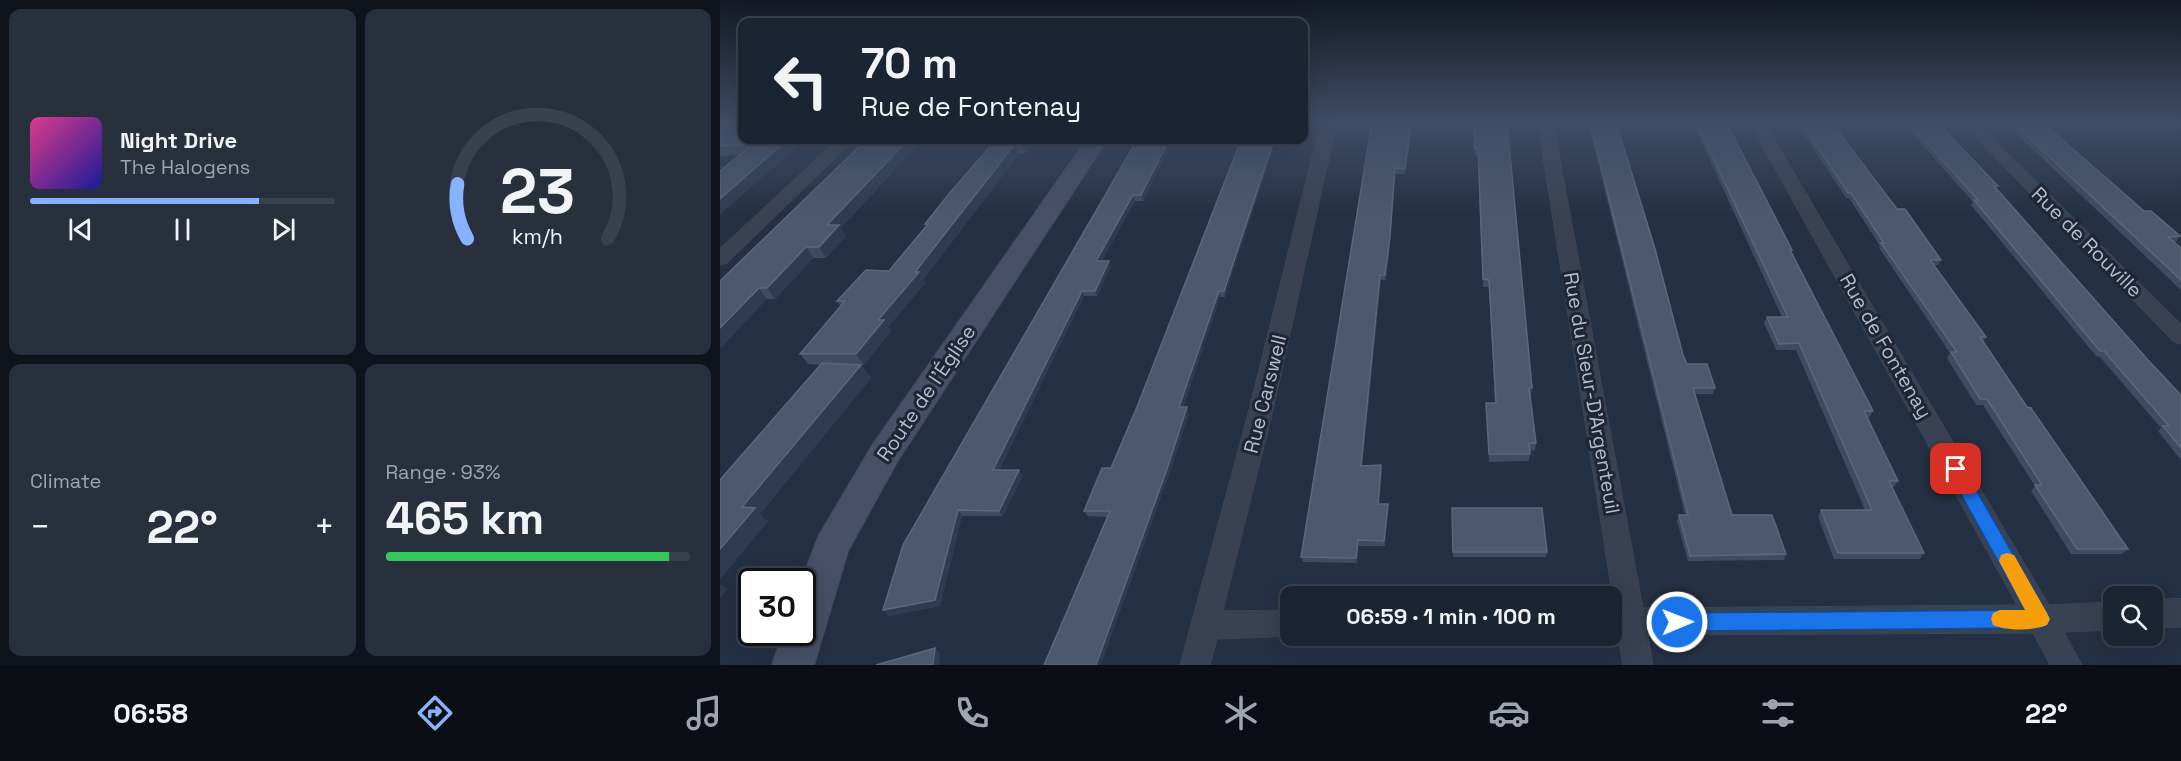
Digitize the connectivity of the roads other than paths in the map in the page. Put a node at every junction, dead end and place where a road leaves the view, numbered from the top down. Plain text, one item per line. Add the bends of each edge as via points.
1 (832, 153) edge
2 (1087, 153) edge
3 (1322, 153) edge
4 (1550, 153) edge
5 (1775, 153) edge
6 (1999, 153) edge
7 (720, 259) edge
8 (2181, 337) edge
9 (1616, 586) edge
10 (2181, 613) edge
11 (2163, 614) edge
12 (2103, 616) edge
13 (2040, 619) junction
14 (1622, 622) edge
15 (1280, 624) edge
16 (1207, 625) junction
17 (1622, 625) edge
18 (793, 665) edge
19 (1195, 665) edge
20 (1638, 665) edge
21 (2067, 665) edge

1 - 7 street
2 - 18 street, Route de l'Église via 885,453 831,548
3 - 16 street, Rue Carswell
4 - 9 street, Rue du Sieur-D'Argenteuil
5 - 13 street, Rue de Fontenay
6 - 8 street, Rue de Rouville
10 - 11 street
12 - 13 street
13 - 14 street
13 - 21 street, Rue de Fontenay
15 - 16 street
16 - 19 street, Rue Carswell
17 - 20 street, Rue du Sieur-D'Argenteuil

